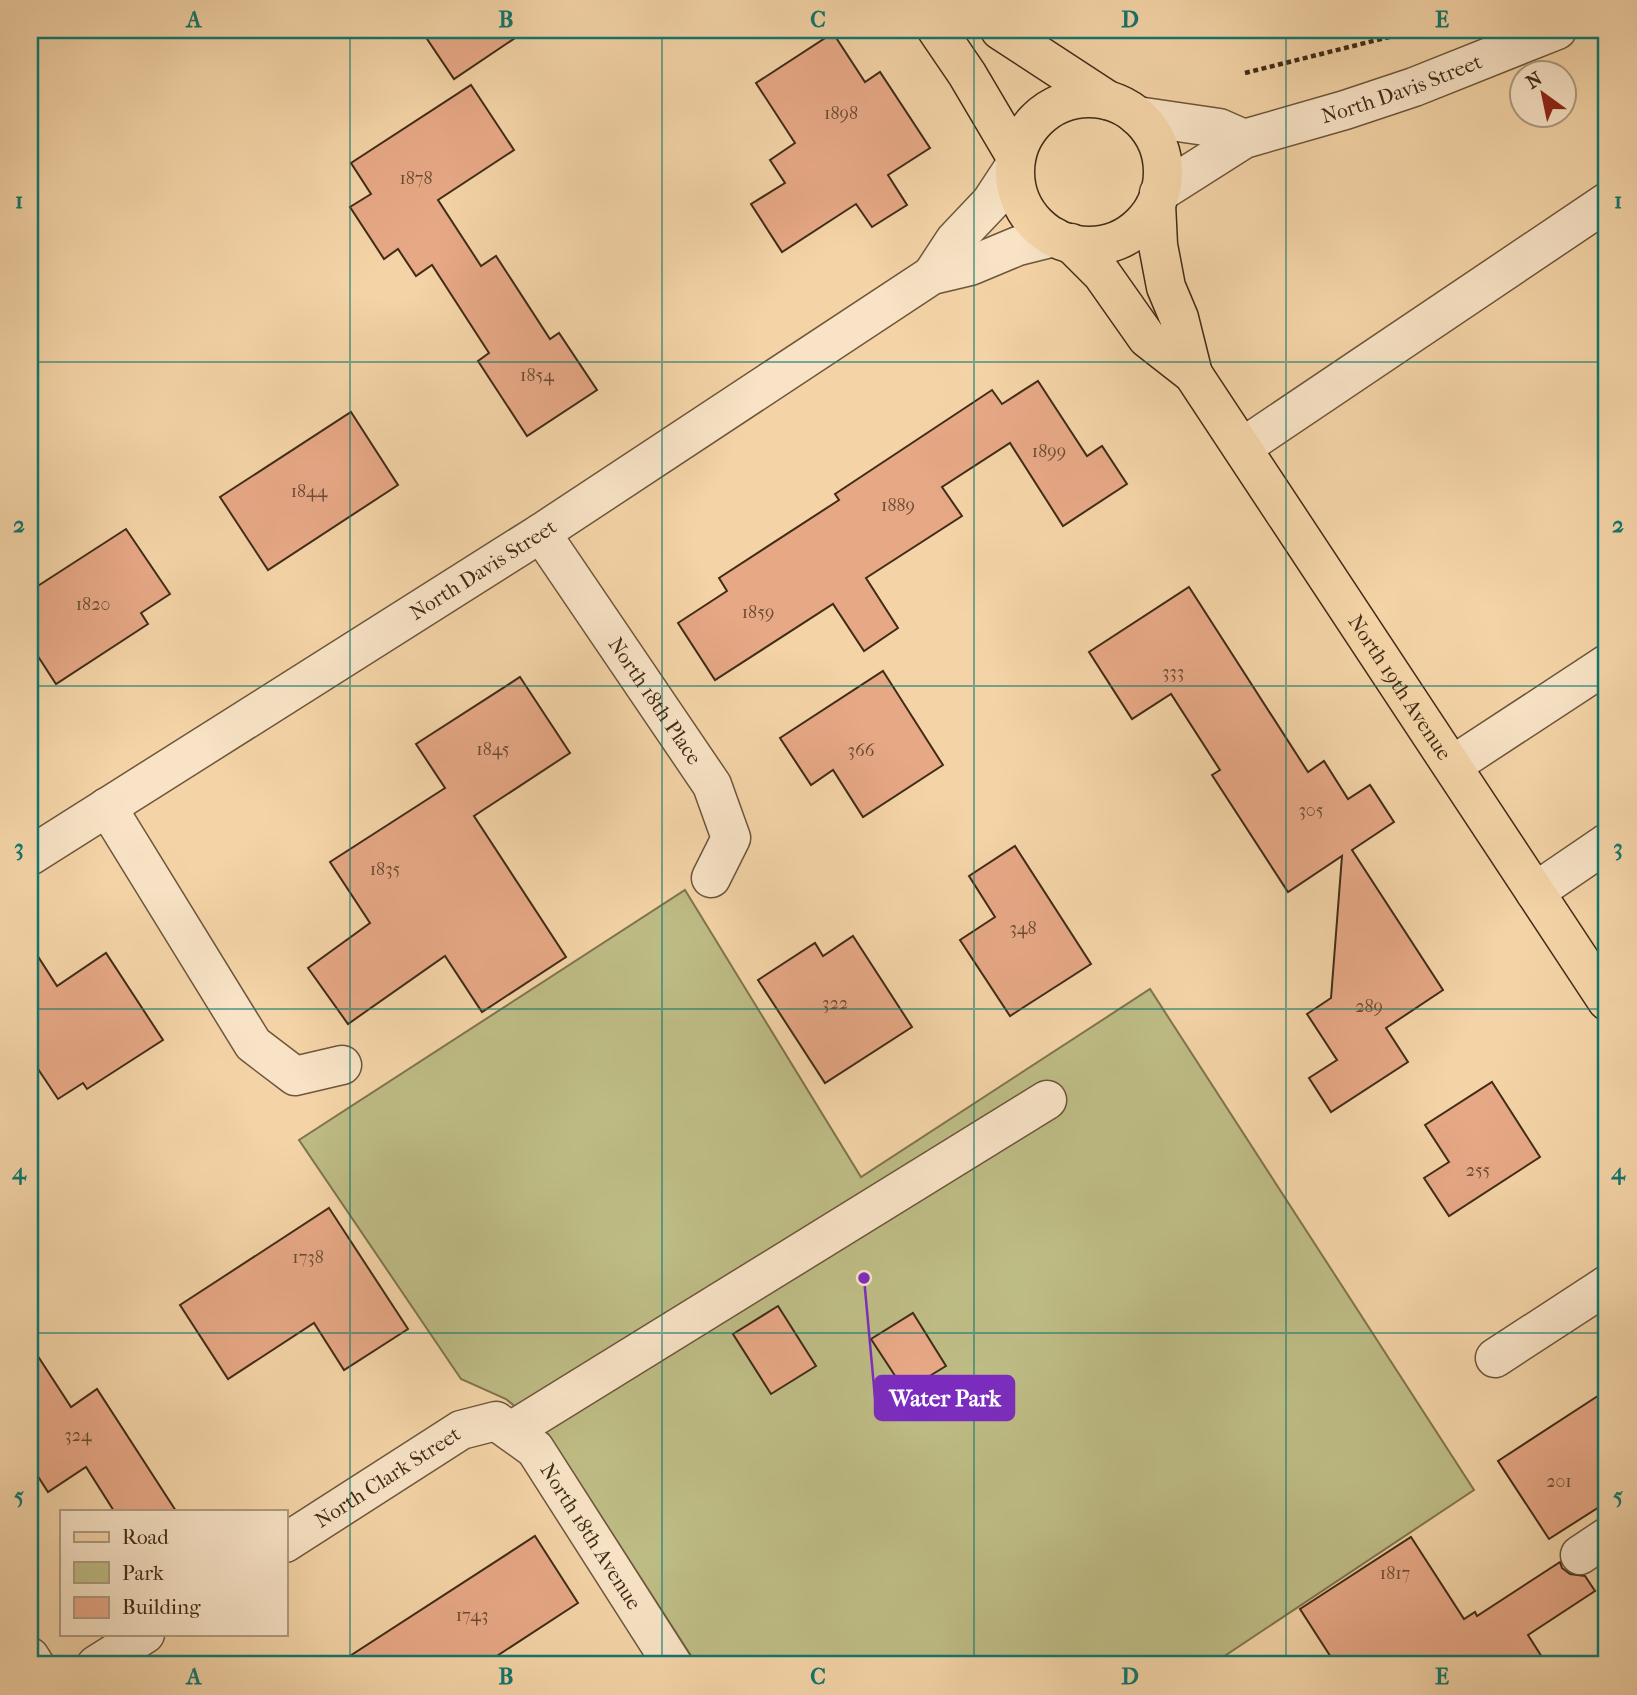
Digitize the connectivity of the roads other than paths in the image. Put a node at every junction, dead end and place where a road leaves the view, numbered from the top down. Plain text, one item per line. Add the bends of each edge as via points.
1 (937, 30) edge
2 (1000, 30) edge
3 (1558, 30) edge
4 (1122, 108) junction
5 (1244, 139) junction
6 (1015, 162) junction
7 (1158, 199) junction
8 (1607, 202) edge
9 (1062, 240) junction
10 (932, 275) junction
11 (1193, 374) junction
12 (1243, 447) junction
13 (541, 533) junction
14 (1607, 664) edge
15 (1453, 765) junction
16 (107, 807) junction
17 (1607, 843) edge
18 (30, 856) edge
19 (710, 878) dead end
20 (1535, 892) junction
21 (1607, 1001) edge
22 (342, 1065) dead end
23 (1047, 1100) dead end
24 (1607, 1285) edge
25 (1495, 1358) dead end
26 (504, 1426) junction
27 (287, 1542) edge
28 (142, 1636) edge
29 (30, 1657) edge
30 (35, 1665) edge
31 (96, 1665) edge
32 (673, 1665) edge

1 - 6 main road, North 19th Avenue
2 - 4 main road, North 19th Avenue
3 - 5 street, North Davis Street via 1402,91
4 - 5 street via 1219,128
4 - 6 main road via 1073,99 1056,105 1030,127
4 - 7 main road, North 19th Avenue via 1149,128 1157,143 1163,176
5 - 7 street, North Davis Street
6 - 9 main road, North 19th Avenue via 1016,188 1024,208 1036,225
6 - 10 street via 991,202 955,240
7 - 9 main road via 1135,230 1120,239 1088,246
7 - 11 main road, North 19th Avenue via 1158,245 1166,287
8 - 12 street
9 - 10 street via 1018,246 970,266
9 - 11 main road, North 19th Avenue via 1102,274 1147,338
10 - 13 street, North Davis Street
11 - 12 main road, North 19th Avenue
12 - 15 main road, North 19th Avenue
13 - 16 street, North Davis Street
13 - 19 street, North 18th Place via 712,785 731,838
14 - 15 street
15 - 20 main road, North 19th Avenue
16 - 18 street, North Davis Street
16 - 22 street via 253,1044 295,1076
17 - 20 street
20 - 21 main road, North 19th Avenue
23 - 26 street, North Clark Street
24 - 25 street
26 - 27 street, North Clark Street via 461,1430
26 - 32 street, North 18th Avenue via 535,1449
28 - 31 street
29 - 30 street

